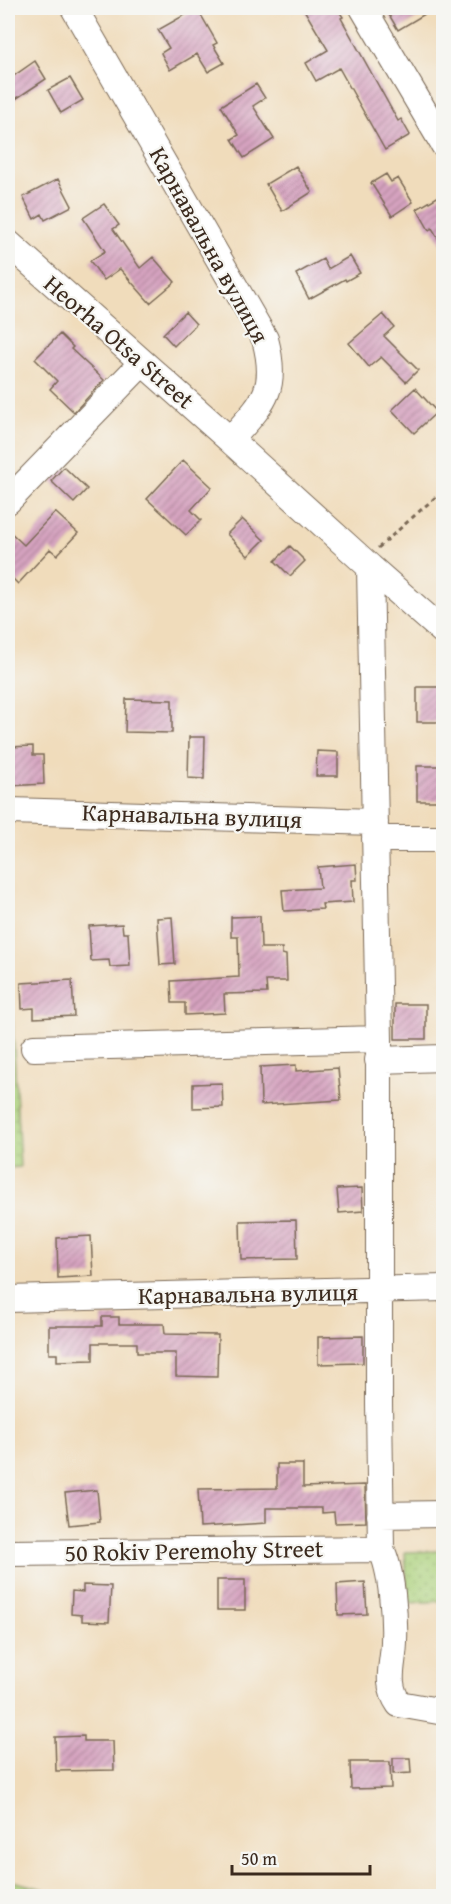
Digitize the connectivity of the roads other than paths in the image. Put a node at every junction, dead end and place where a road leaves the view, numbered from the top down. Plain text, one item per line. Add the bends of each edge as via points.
1 (74, 8) edge
2 (363, 8) edge
3 (444, 145) edge
4 (8, 243) edge
5 (142, 363) junction
6 (230, 440) junction
7 (8, 501) edge
8 (367, 564) junction
9 (444, 632) edge
10 (10, 811) dead end
11 (375, 831) junction
12 (444, 839) edge
13 (34, 1048) dead end
14 (378, 1049) junction
15 (444, 1058) edge
16 (444, 1288) edge
17 (379, 1291) junction
18 (8, 1299) edge
19 (444, 1514) edge
20 (380, 1515) junction
21 (381, 1549) junction
22 (8, 1553) edge
23 (444, 1712) edge

1 - 6 street, Карнавальна вулиця via 265,339 270,359 266,397
2 - 3 street
4 - 5 street, Heorha Otsa Street
5 - 6 street, Heorha Otsa Street
5 - 7 street
6 - 8 street
8 - 9 street
8 - 11 street, Карнавальна вулиця
10 - 11 street, Карнавальна вулиця
11 - 12 street
11 - 14 street, Карнавальна вулиця
13 - 14 street
14 - 15 street
14 - 17 street, Карнавальна вулиця
16 - 17 street
17 - 18 street, Карнавальна вулиця
17 - 20 street
19 - 20 street
20 - 21 street
21 - 22 street, 50 Rokiv Peremohy Street
21 - 23 street via 389,1570 395,1642 390,1669 393,1696 399,1704

